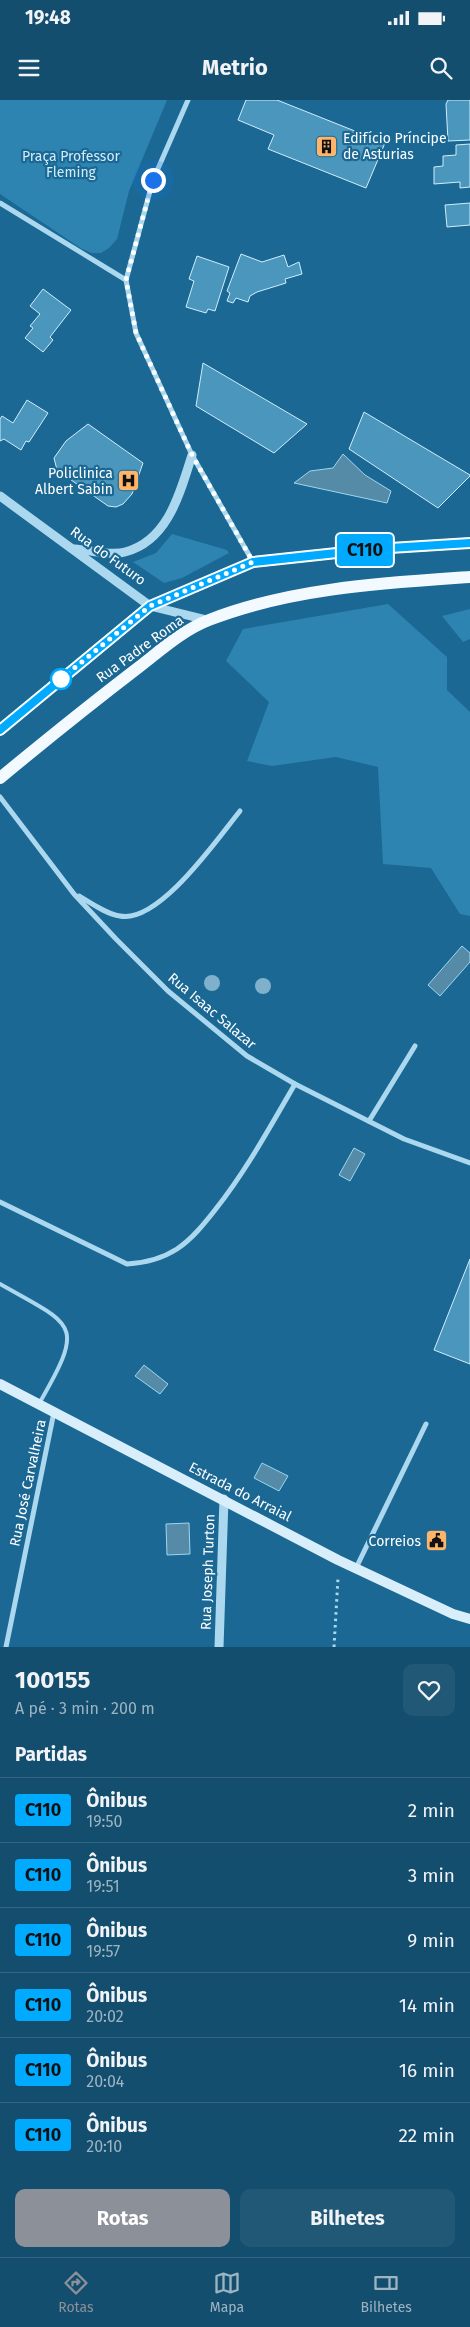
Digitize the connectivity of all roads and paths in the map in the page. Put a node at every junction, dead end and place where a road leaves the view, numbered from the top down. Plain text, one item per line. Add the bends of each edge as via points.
1 (188, 100) edge
2 (0, 203) edge
3 (126, 280) junction
4 (192, 455) junction
5 (0, 496) edge
6 (470, 543) edge
7 (74, 549) junction
8 (253, 562) junction
9 (470, 577) edge
10 (150, 606) junction
11 (208, 620) junction
12 (0, 730) edge
13 (0, 778) edge
14 (0, 797) edge
15 (240, 811) dead end
16 (74, 894) junction
17 (415, 1046) dead end
18 (295, 1084) junction
19 (369, 1121) junction
20 (470, 1163) edge
21 (0, 1202) edge
22 (0, 1284) edge
23 (0, 1384) edge
24 (39, 1404) junction
25 (54, 1412) junction
26 (426, 1424) dead end
27 (224, 1499) junction
28 (356, 1568) junction
29 (338, 1578) dead end
30 (470, 1619) edge
31 (6, 1647) edge
32 (219, 1647) edge
33 (334, 1647) edge

1 - 3 street via 153,180
2 - 3 street
3 - 4 street via 136,333
4 - 7 street via 183,484 162,528 146,544 123,553
4 - 8 street
5 - 7 street, Rua do Futuro
6 - 8 main road, Rua Padre Roma
7 - 10 street, Rua do Futuro
8 - 10 main road, Rua Padre Roma
9 - 11 main road, Rua Padre Roma via 346,588 259,603
10 - 11 street, Rua do Futuro
10 - 12 main road, Rua Padre Roma
11 - 13 main road, Rua Padre Roma via 91,703
14 - 16 street, Rua Isaac Salazar
15 - 16 street via 179,885 144,912 121,917
16 - 18 street, Rua Isaac Salazar via 168,991 247,1056
17 - 19 street
18 - 19 street, Rua Isaac Salazar
18 - 21 street via 237,1182 211,1215 177,1249 145,1263 127,1264
19 - 20 street, Rua Isaac Salazar via 404,1140
22 - 24 lane via 55,1315 68,1333 62,1365
23 - 24 main road, Estrada do Arraial
24 - 25 main road, Estrada do Arraial
25 - 27 main road, Estrada do Arraial
25 - 31 street, Rua José Carvalheira
26 - 28 street
27 - 28 main road, Estrada do Arraial
27 - 32 street, Rua Joseph Turton
28 - 30 main road, Estrada do Arraial
29 - 33 path

